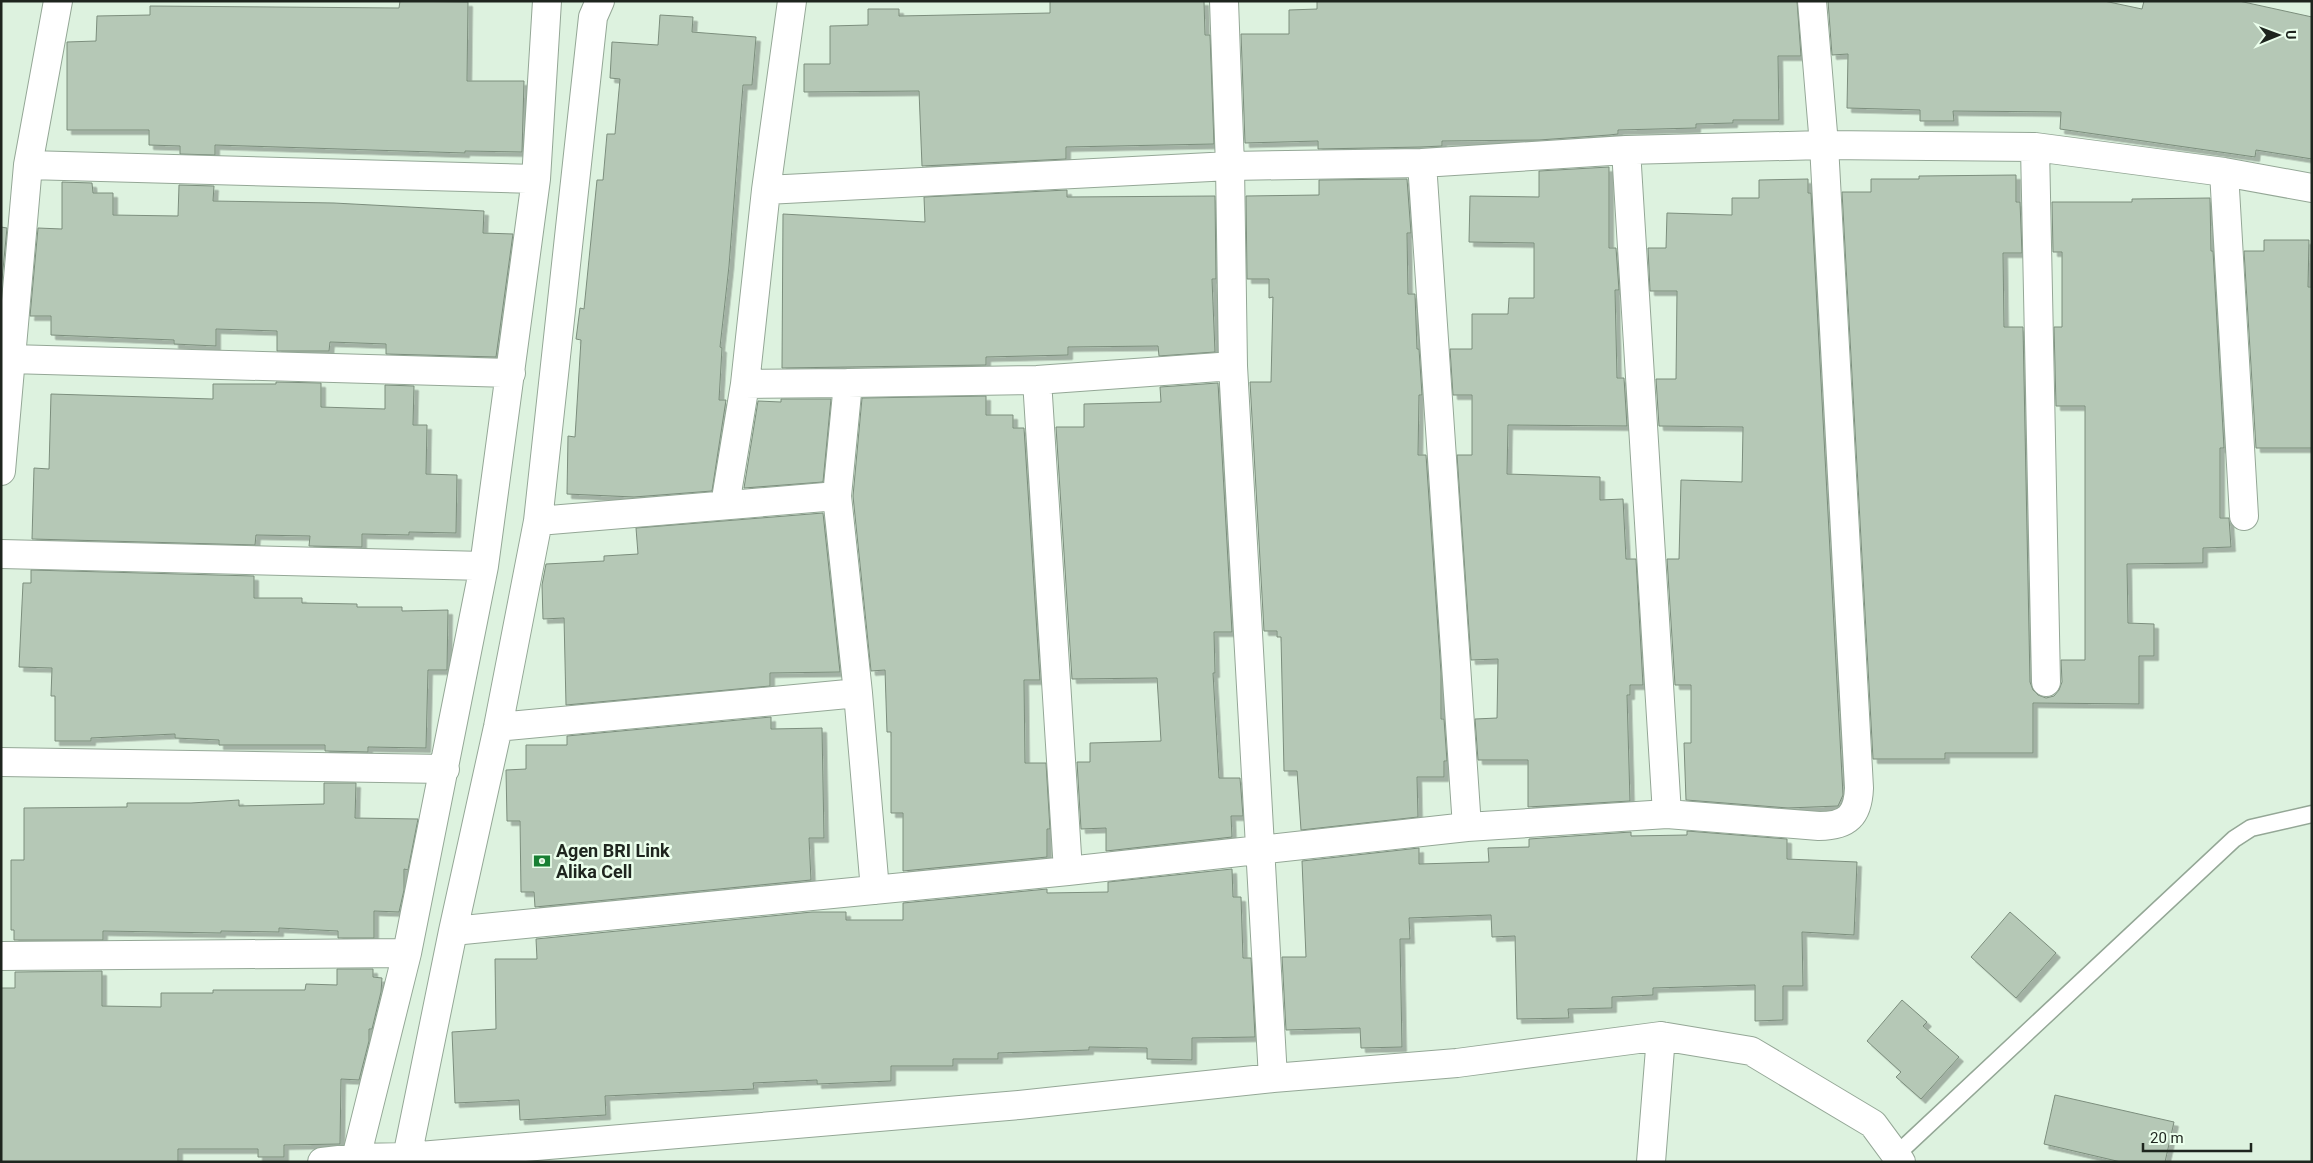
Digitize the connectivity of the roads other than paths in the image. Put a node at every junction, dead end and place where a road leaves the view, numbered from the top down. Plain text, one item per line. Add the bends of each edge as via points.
1 (58, 1) edge
2 (547, 1) edge
3 (600, 1) edge
4 (792, 1) edge
5 (1224, 1) edge
6 (1812, 1) edge
7 (1824, 145) junction
8 (2035, 147) junction
9 (1626, 150) junction
10 (1422, 163) junction
11 (28, 165) junction
12 (1230, 166) junction
13 (2224, 172) junction
14 (536, 179) junction
15 (2312, 188) edge
16 (766, 190) junction
17 (10, 359) junction
18 (1233, 366) junction
19 (511, 373) junction
20 (1037, 380) junction
21 (848, 383) junction
22 (746, 384) junction
23 (1, 471) edge
24 (837, 496) junction
25 (725, 505) junction
26 (2244, 516) dead end
27 (538, 521) junction
28 (1, 554) edge
29 (484, 566) junction
30 (2046, 682) dead end
31 (858, 693) junction
32 (498, 728) junction
33 (1, 762) edge
34 (445, 769) junction
35 (1667, 814) junction
36 (2312, 814) edge
37 (1467, 827) junction
38 (1260, 849) junction
39 (1068, 871) junction
40 (875, 890) junction
41 (453, 931) junction
42 (407, 953) junction
43 (1, 956) edge
44 (1661, 1036) junction
45 (1273, 1078) junction
46 (356, 1158) junction
47 (1899, 1158) edge
48 (407, 1159) edge
49 (322, 1162) edge
50 (1652, 1162) edge

1 - 11 street
2 - 14 street
3 - 27 street via 593,17
4 - 16 street
5 - 12 street
6 - 7 street
7 - 8 street
7 - 9 street
7 - 35 street via 1858,805 1850,819 1834,826
8 - 13 street
8 - 30 street
9 - 10 street
9 - 35 street
10 - 12 street
10 - 37 street
11 - 14 street
11 - 17 street
12 - 16 street
12 - 18 street
13 - 15 street
13 - 26 street
14 - 19 street
16 - 22 street
17 - 19 street
17 - 23 street
18 - 20 street
18 - 38 street
19 - 29 street
20 - 21 street
20 - 39 street
21 - 22 street
21 - 24 street
22 - 25 street
24 - 25 street
24 - 31 street
25 - 27 street
27 - 32 street
28 - 29 street
29 - 34 street
31 - 32 street
31 - 40 street
32 - 41 street
33 - 34 street
34 - 42 street
35 - 37 street
36 - 47 lane via 2251,828 2234,839
37 - 38 street
38 - 39 street
38 - 45 street
39 - 40 street
40 - 41 street
41 - 48 street
42 - 43 street
42 - 46 street
44 - 45 street via 1456,1063
44 - 47 street via 1751,1051 1873,1124
44 - 50 street
45 - 48 street
46 - 48 street
46 - 49 street

